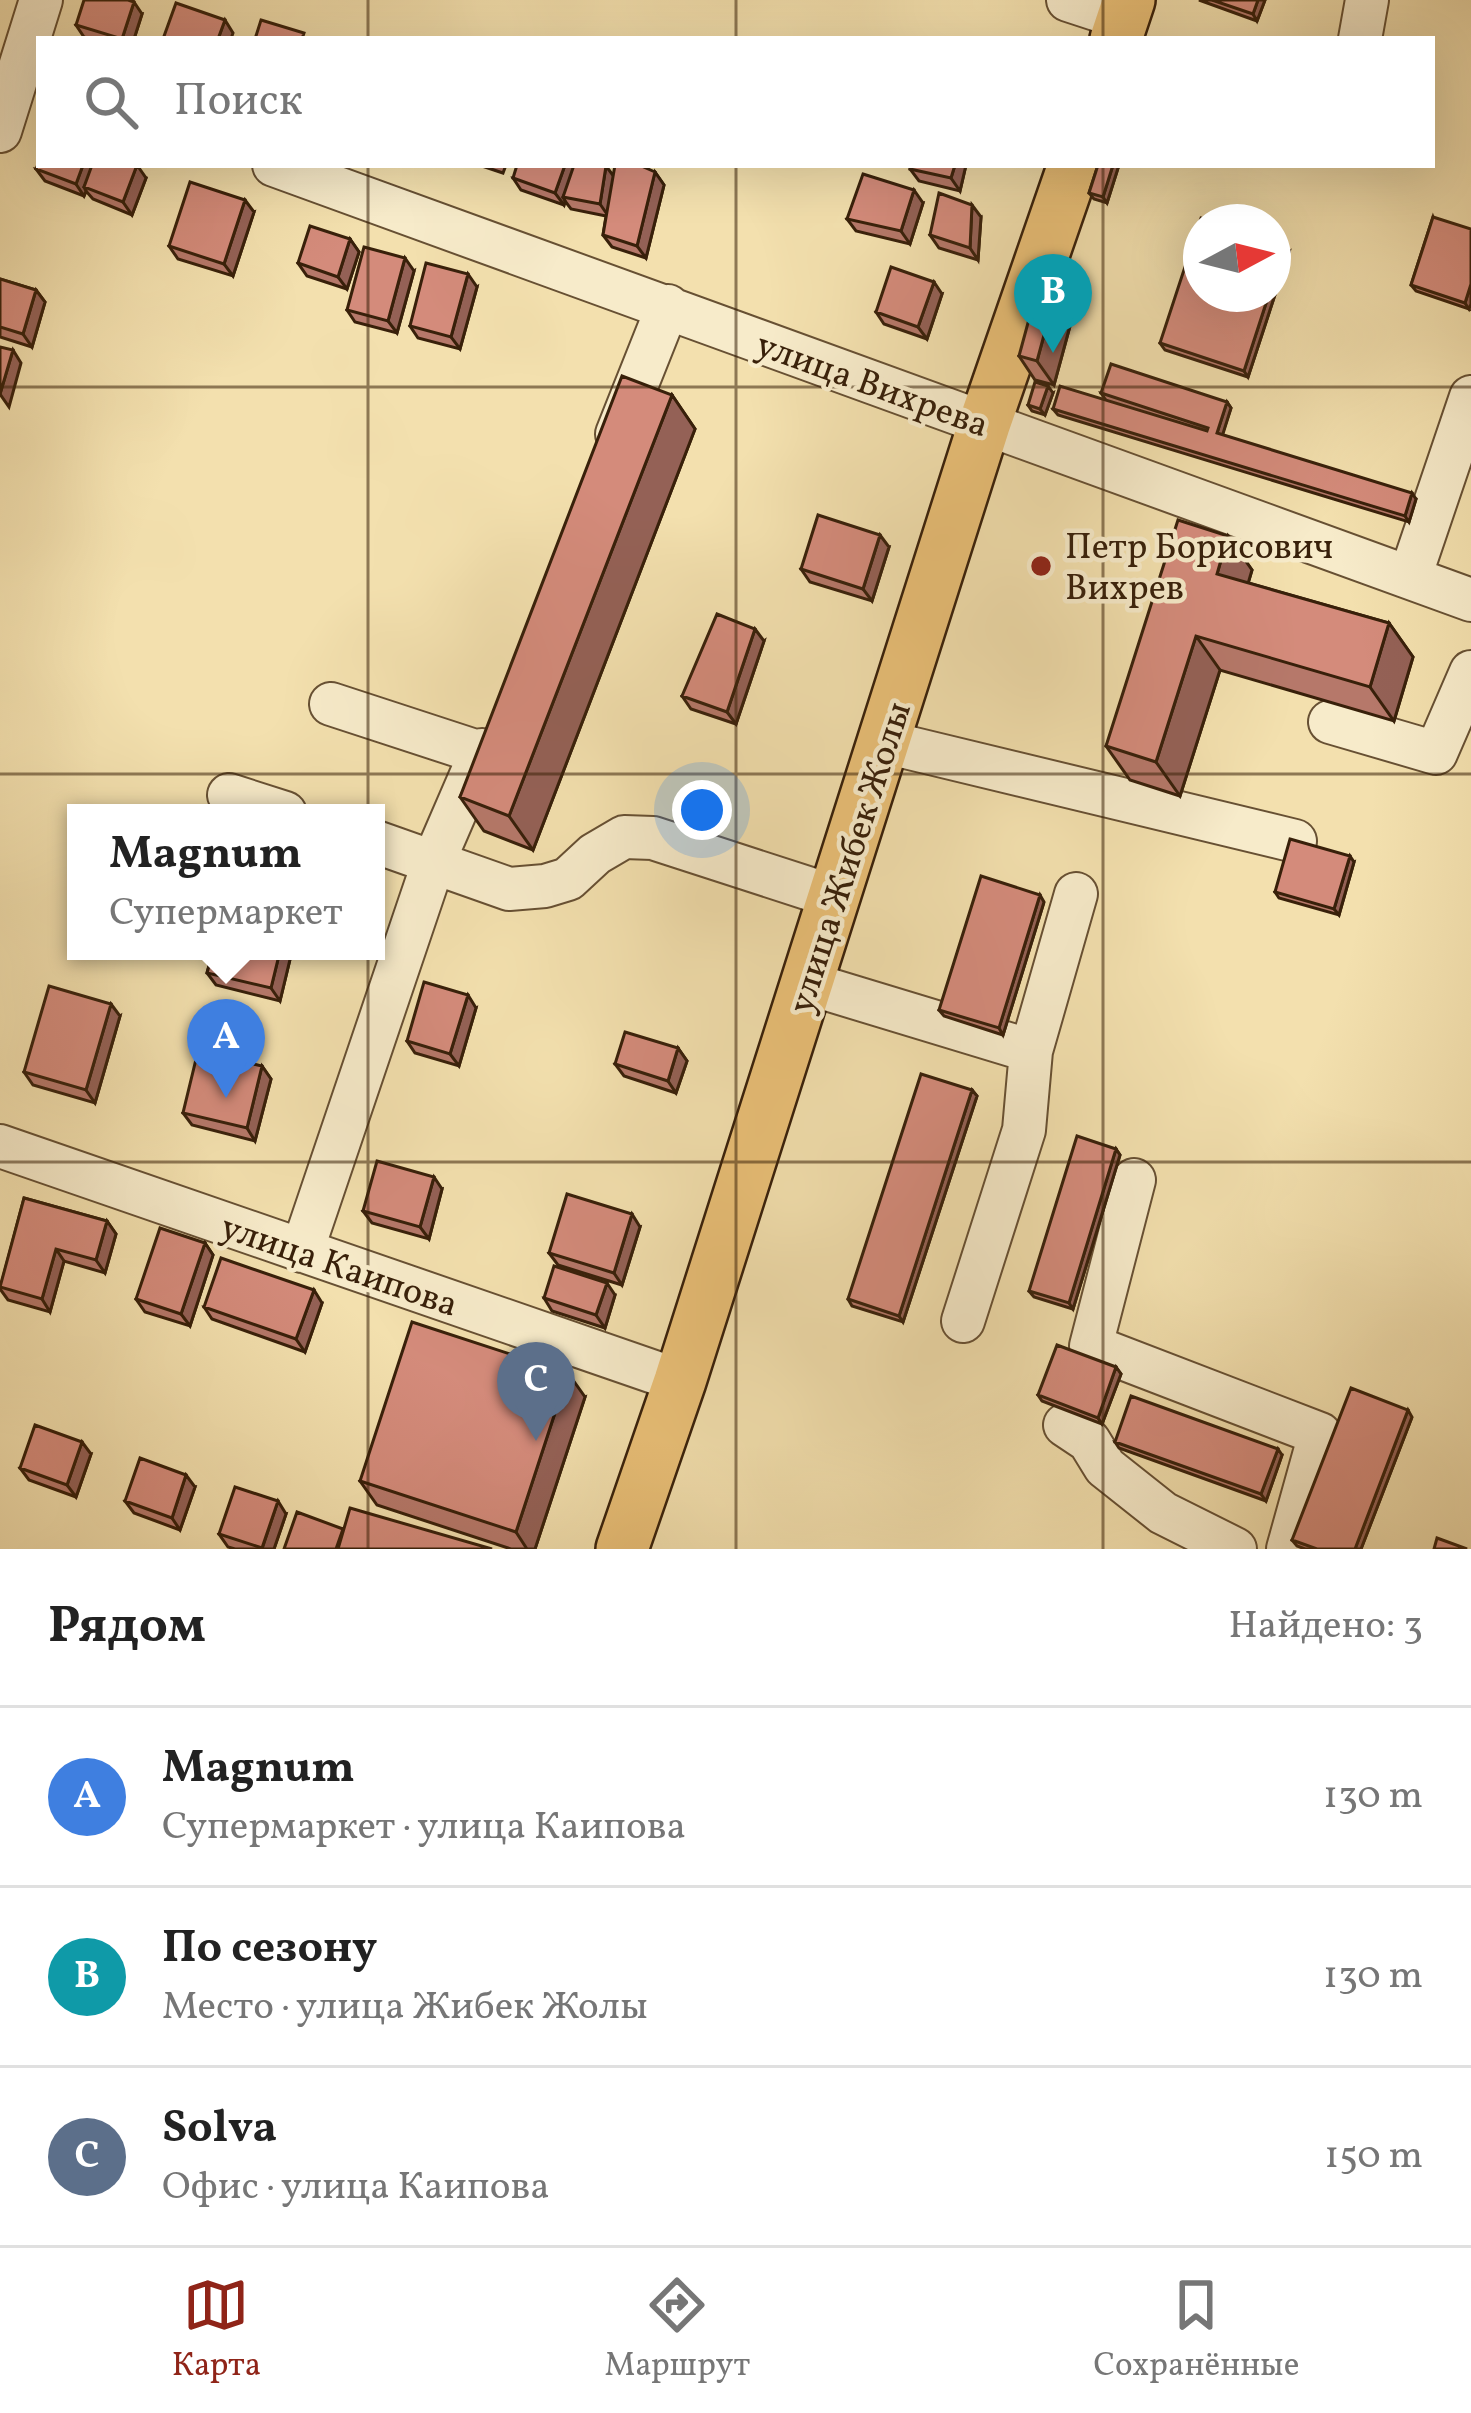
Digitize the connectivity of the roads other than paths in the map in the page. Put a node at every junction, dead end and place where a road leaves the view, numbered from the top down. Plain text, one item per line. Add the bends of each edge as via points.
1 (41, 0) edge
2 (1068, 0) edge
3 (1367, 0) edge
4 (1123, 19) edge
5 (1361, 36) edge
6 (19, 73) edge
7 (0, 131) edge
8 (282, 168) edge
9 (1073, 168) edge
10 (668, 307) junction
11 (1471, 397) edge
12 (984, 424) junction
13 (606, 460) edge
14 (1410, 577) junction
15 (1471, 600) edge
16 (1471, 672) edge
17 (331, 704) dead end
18 (500, 714) edge
19 (1330, 722) dead end
20 (885, 742) junction
21 (482, 753) junction
22 (229, 795) dead end
23 (256, 804) edge
24 (1295, 841) edge
25 (385, 845) edge
26 (434, 861) junction
27 (1076, 894) dead end
28 (835, 897) junction
29 (807, 983) junction
30 (1031, 1051) junction
31 (0, 1146) edge
32 (1133, 1180) dead end
33 (302, 1251) junction
34 (963, 1322) dead end
35 (680, 1381) junction
36 (1064, 1425) dead end
37 (622, 1549) edge
38 (1234, 1549) edge
39 (1288, 1549) edge

1 - 6 street
2 - 4 street
3 - 5 street
6 - 7 street
8 - 10 street, улица Вихрева
9 - 12 main road, улица Жибек Жолы
10 - 12 street, улица Вихрева
10 - 13 street
11 - 14 street
12 - 14 street, улица Вихрева
12 - 20 main road, улица Жибек Жолы
14 - 15 street, улица Вихрева
16 - 19 street via 1436,752
17 - 21 street
18 - 21 street
20 - 24 street
20 - 28 main road, улица Жибек Жолы
21 - 26 street
22 - 23 street
25 - 26 street
26 - 28 street via 509,889 545,886 568,879 624,837 653,838
26 - 33 street
27 - 30 street
28 - 29 main road, улица Жибек Жолы
29 - 30 street
29 - 35 main road, улица Жибек Жолы
30 - 34 street via 1024,1130
31 - 33 street, улица Каипова
32 - 39 street via 1091,1346 1320,1434
33 - 35 street, улица Каипова
35 - 37 main road, улица Жибек Жолы
36 - 38 street via 1163,1513

